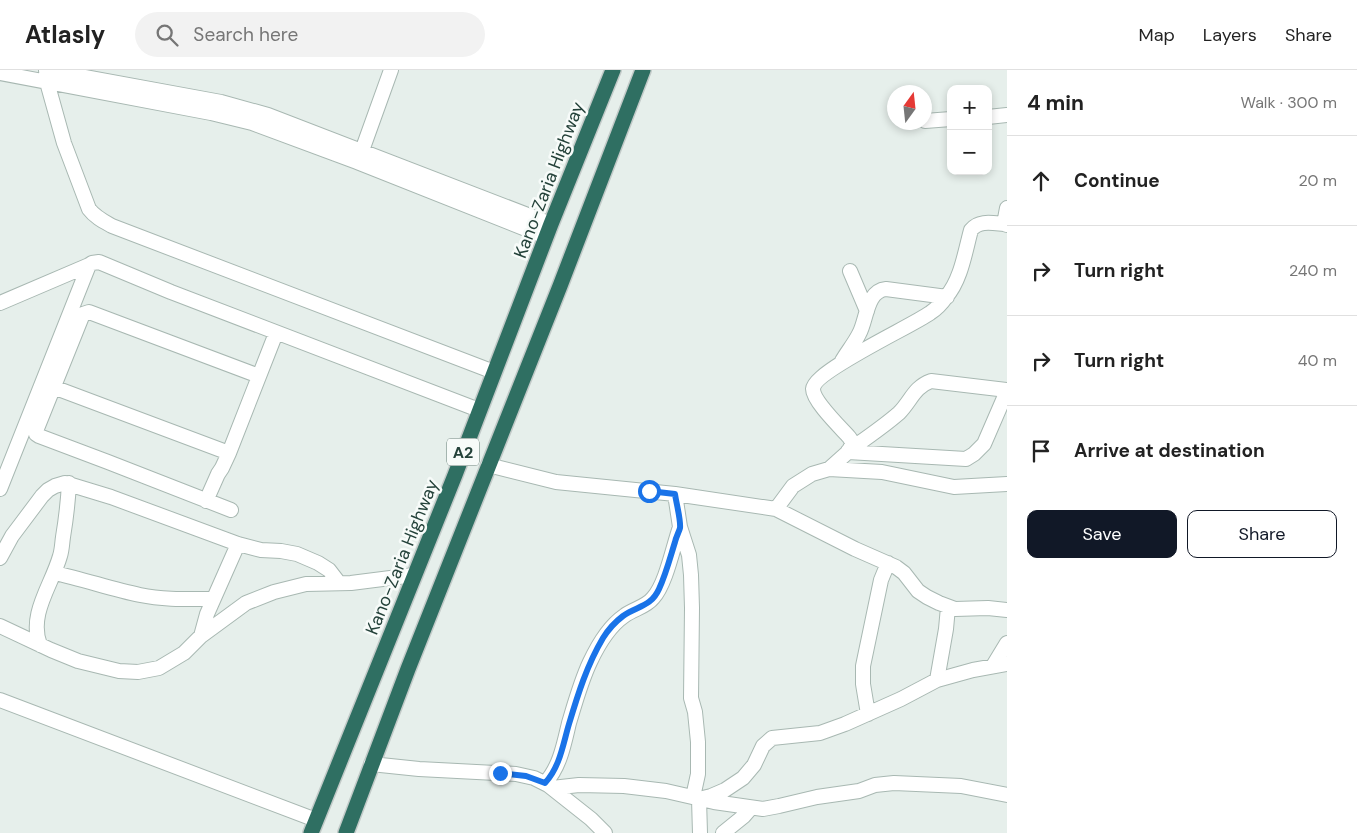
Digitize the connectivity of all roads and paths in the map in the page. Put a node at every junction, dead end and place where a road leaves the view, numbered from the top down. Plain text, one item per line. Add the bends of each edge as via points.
1 (391, 70) edge
2 (613, 70) edge
3 (643, 70) edge
4 (0, 73) edge
5 (47, 74) edge
6 (1007, 115) edge
7 (992, 116) edge
8 (947, 119) edge
9 (932, 120) edge
10 (360, 157) junction
11 (1007, 208) edge
12 (1005, 224) edge
13 (548, 230) junction
14 (89, 266) junction
15 (850, 271) dead end
16 (947, 297) junction
17 (0, 303) edge
18 (867, 311) junction
19 (276, 332) junction
20 (840, 364) junction
21 (494, 372) junction
22 (259, 376) junction
23 (53, 387) junction
24 (1007, 391) edge
25 (480, 410) junction
26 (848, 452) junction
27 (229, 453) junction
28 (488, 466) junction
29 (829, 469) junction
30 (69, 483) junction
31 (1007, 484) edge
32 (0, 489) edge
33 (675, 494) junction
34 (206, 501) junction
35 (776, 509) junction
36 (231, 510) dead end
37 (680, 527) junction
38 (238, 544) junction
39 (689, 555) junction
40 (0, 558) edge
41 (888, 563) junction
42 (54, 573) junction
43 (414, 575) junction
44 (665, 576) junction
45 (339, 583) junction
46 (213, 599) junction
47 (948, 607) junction
48 (1007, 610) edge
49 (0, 626) edge
50 (201, 636) junction
51 (1007, 643) edge
52 (40, 645) junction
53 (1000, 665) edge
54 (937, 680) junction
55 (0, 700) edge
56 (868, 714) junction
57 (371, 764) junction
58 (548, 786) junction
59 (1007, 795) edge
60 (696, 798) junction
61 (751, 808) junction
62 (314, 826) edge
63 (346, 833) edge
64 (605, 833) edge
65 (700, 833) edge
66 (723, 833) edge

1 - 10 street
2 - 13 highway, Kano-Zaria Highway / A2
3 - 28 highway, A2
4 - 5 street
5 - 10 street via 236,118
5 - 21 street via 64,143 89,209 100,219
6 - 7 street
8 - 9 street
10 - 13 street
11 - 12 street
12 - 16 street via 980,223 971,230 956,283
13 - 21 highway, Kano-Zaria Highway / A2
14 - 17 street
14 - 19 street via 99,262
14 - 32 street
15 - 18 street
16 - 18 street via 881,289 874,294
16 - 20 street via 930,313
18 - 20 street via 860,333
19 - 22 street
19 - 25 street
20 - 26 street via 817,380 813,388 816,399 853,443
21 - 25 highway, Kano-Zaria Highway / A2
22 - 23 street via 89,312 84,314
22 - 27 street
23 - 27 street
23 - 34 street via 36,431 38,436
24 - 26 street via 932,381 924,384 897,415
24 - 26 street via 984,444 966,459
25 - 43 highway, Kano-Zaria Highway / A2
26 - 29 street
27 - 34 street
28 - 33 street via 556,482
28 - 57 highway, A2
29 - 31 street via 882,472 954,487
29 - 35 street via 812,474 794,486
30 - 38 street
30 - 40 street via 55,486 42,496
30 - 42 street via 68,511
33 - 35 street
33 - 37 street
34 - 36 street
35 - 41 street via 854,550
37 - 39 street
37 - 44 street
38 - 45 street via 297,554 329,570
38 - 46 street
39 - 44 street
39 - 60 street via 691,698 698,742
41 - 47 street via 904,573 918,591
41 - 56 street via 863,666 862,684
42 - 46 street via 140,595 171,600
42 - 52 street via 37,618
43 - 45 street
43 - 62 highway, Kano-Zaria Highway / A2
44 - 58 street via 653,599 624,616 608,631 590,661
45 - 50 street via 306,584 260,597 246,603
46 - 50 street
47 - 48 street
47 - 54 street
49 - 52 street
50 - 52 street via 159,668 138,672 78,661
51 - 53 street
53 - 54 street
54 - 56 street
55 - 62 street
56 - 60 street via 820,734 772,738 763,746 743,778 712,796
57 - 58 street via 516,774 534,778
57 - 63 highway, A2
58 - 60 street via 624,786
58 - 64 street
59 - 61 street via 961,786 894,783 779,806
60 - 61 street
60 - 65 street
61 - 66 street

